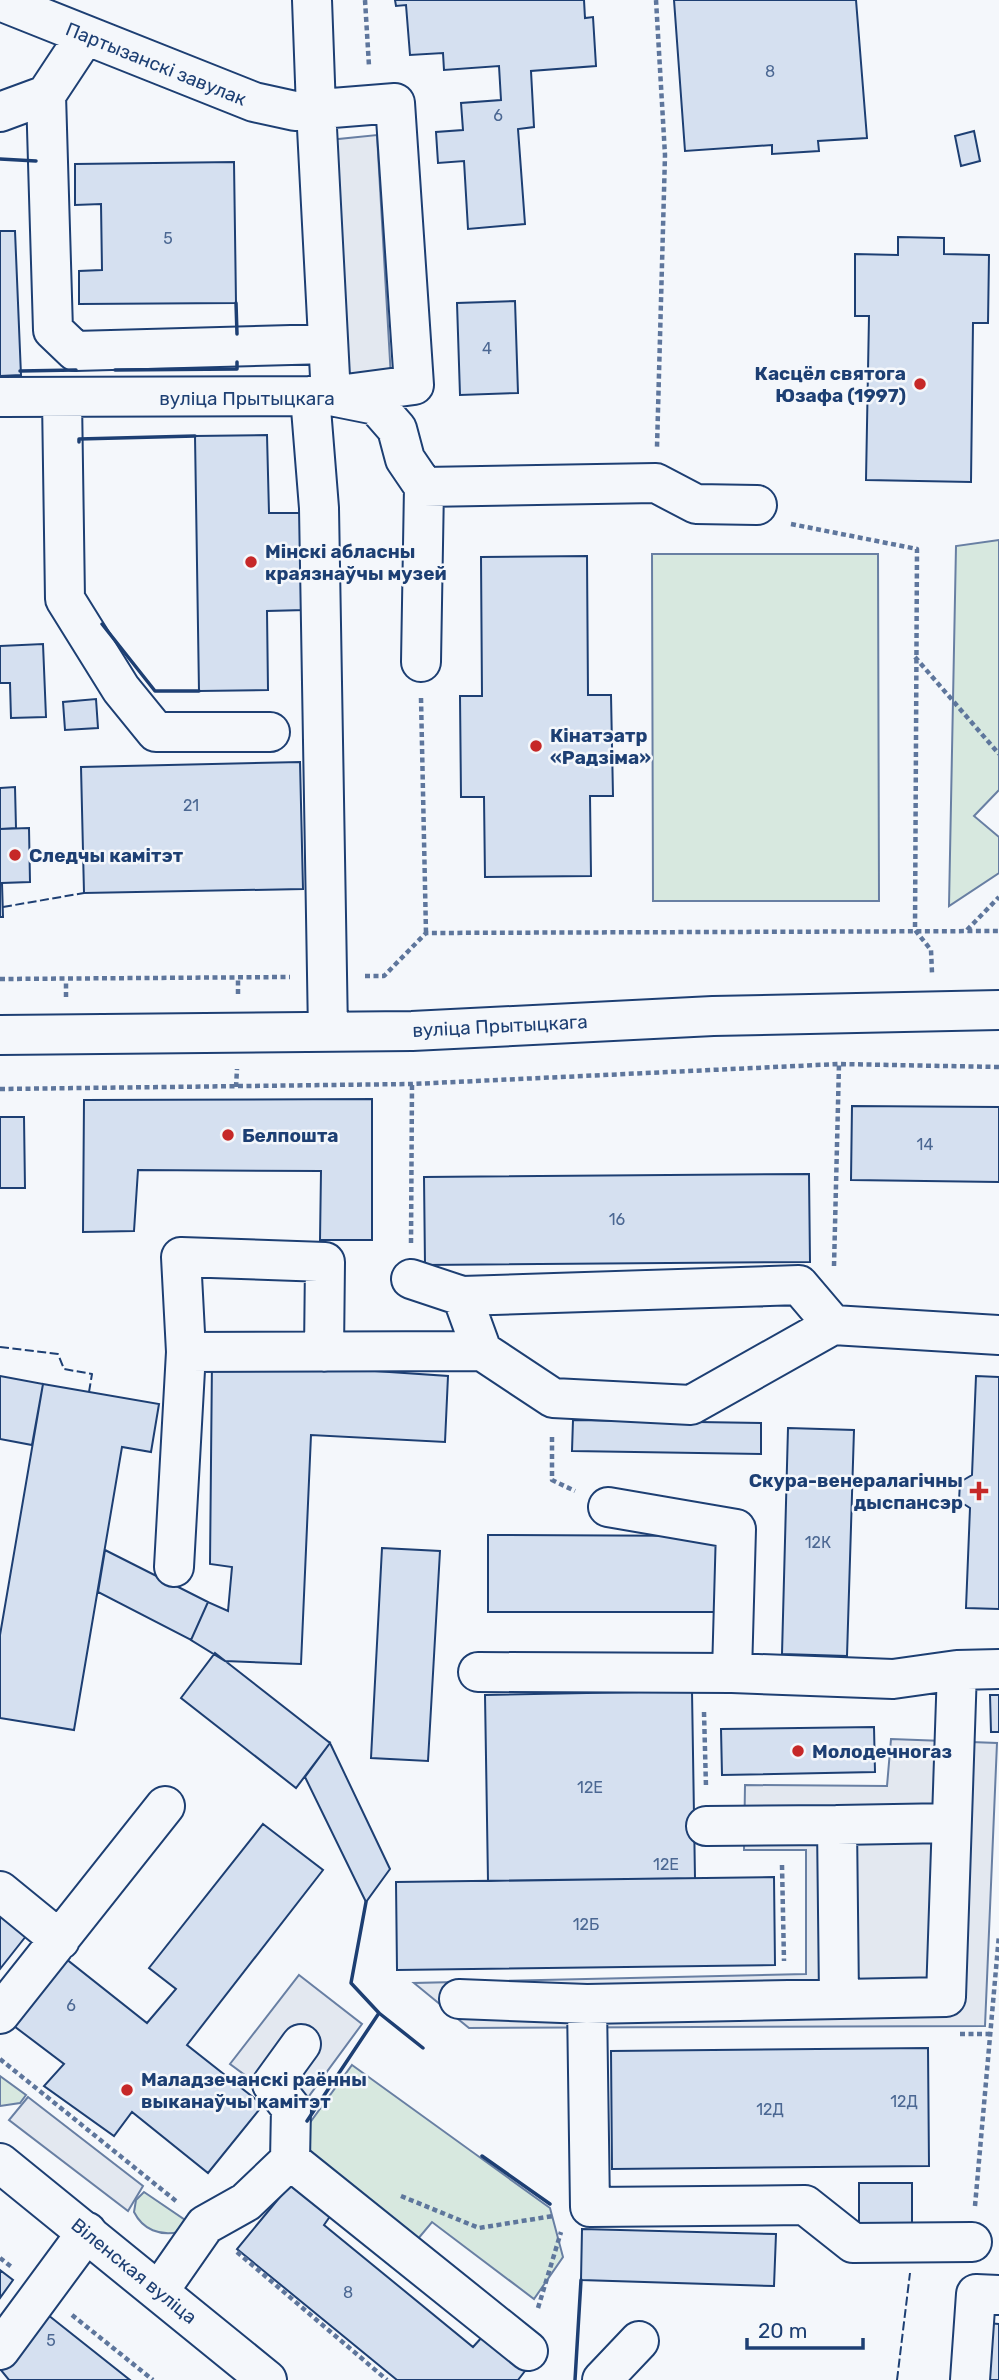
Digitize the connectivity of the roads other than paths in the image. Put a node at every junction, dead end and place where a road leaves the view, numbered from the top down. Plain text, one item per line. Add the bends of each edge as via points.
1 (312, 0) edge
2 (0, 1) edge
3 (85, 36) junction
4 (46, 95) junction
5 (316, 109) junction
6 (0, 112) edge
7 (328, 344) junction
8 (320, 396) junction
9 (0, 397) edge
10 (62, 399) junction
11 (424, 487) junction
12 (757, 505) dead end
13 (421, 663) road end
14 (270, 732) dead end
15 (999, 1010) edge
16 (328, 1032) junction
17 (0, 1035) edge
18 (411, 1279) road end
19 (462, 1296) junction
20 (833, 1325) junction
21 (999, 1335) edge
22 (482, 1351) junction
23 (186, 1352) junction
24 (324, 1352) junction
25 (608, 1507) road end
26 (174, 1567) dead end
27 (999, 1669) edge
28 (957, 1671) junction
29 (478, 1672) dead end
30 (732, 1673) junction
31 (165, 1806) dead end
32 (951, 1824) junction
33 (837, 1825) junction
34 (706, 1826) dead end
35 (0, 1891) edge
36 (60, 1940) junction
37 (839, 1997) junction
38 (459, 1999) dead end
39 (587, 2004) junction
40 (0, 2014) edge
41 (301, 2044) dead end
42 (290, 2160) junction
43 (0, 2163) edge
44 (87, 2232) junction
45 (972, 2242) road end
46 (159, 2291) junction
47 (999, 2295) edge
48 (639, 2341) dead end
49 (0, 2350) edge
50 (528, 2351) road end
51 (267, 2380) edge
52 (602, 2380) edge
53 (970, 2380) edge

1 - 5 street
2 - 3 street, Партызанскі завулак
3 - 4 street
3 - 5 street, Партызанскі завулак via 254,102 295,111
4 - 6 street
4 - 7 street via 53,330 75,351
5 - 7 street
5 - 8 street, Партызанскі завулак via 394,103 414,384
7 - 8 street
8 - 10 street, вуліца Прытыцкага
8 - 11 street, вуліца Прытыцкага via 376,405 397,429 405,459
8 - 16 street
9 - 10 street, вуліца Прытыцкага
10 - 14 street via 65,599 121,689 156,732
11 - 12 street via 656,482 696,504
11 - 13 street
15 - 16 street, вуліца Прытыцкага
16 - 17 street, вуліца Прытыцкага
18 - 19 street
19 - 20 street via 799,1285
19 - 22 street
20 - 21 street
20 - 22 street via 691,1405 552,1398
22 - 24 street
23 - 24 street
23 - 24 street via 181,1257 325,1262
23 - 26 street
25 - 30 street via 736,1529
27 - 28 street
28 - 30 street via 893,1679
28 - 32 street
29 - 30 street
31 - 36 street
32 - 33 street
32 - 37 street via 946,1997
33 - 34 street
33 - 37 street
35 - 36 street
36 - 40 street
37 - 39 street
38 - 39 street
39 - 45 street via 590,2207 805,2205 853,2242
41 - 42 street via 272,2084 291,2108
42 - 46 street via 246,2202 205,2225
42 - 50 street
43 - 44 street, Віленская вуліца
44 - 46 street, Віленская вуліца
44 - 49 street
46 - 51 street, Віленская вуліца
47 - 53 street via 976,2294
48 - 52 street

